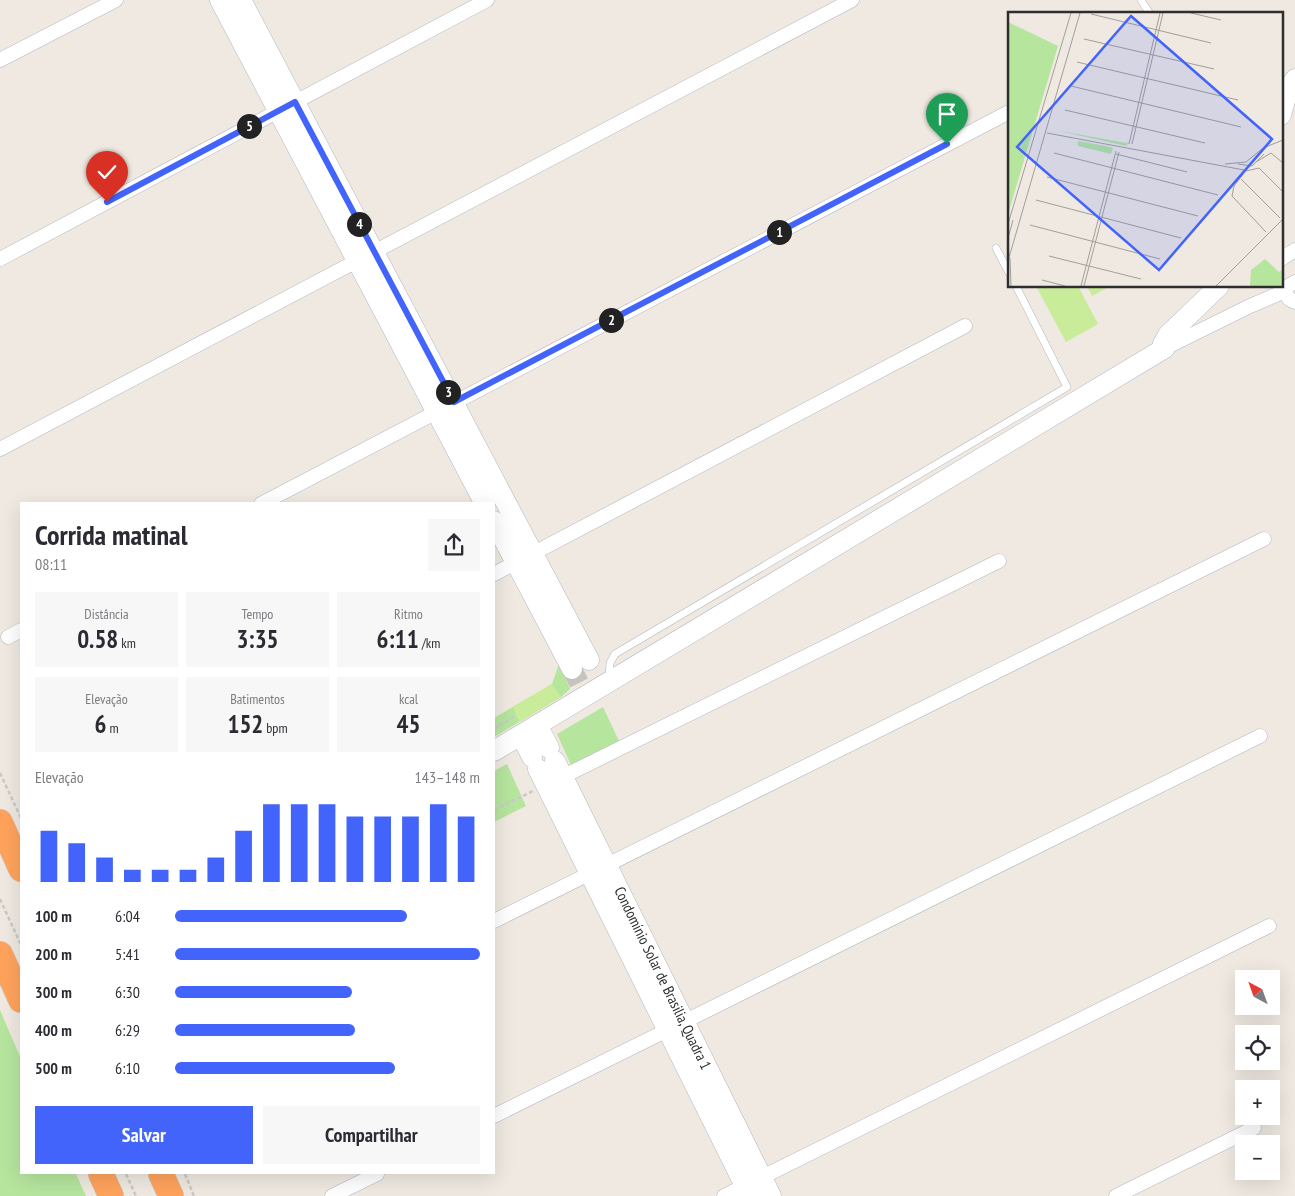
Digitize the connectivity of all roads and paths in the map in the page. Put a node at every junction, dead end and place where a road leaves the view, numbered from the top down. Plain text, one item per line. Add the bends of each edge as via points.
1 (116, 0) edge
2 (220, 0) edge
3 (241, 0) edge
4 (487, 0) edge
5 (852, 0) edge
6 (1141, 0) edge
7 (1149, 12) edge
8 (0, 60) edge
9 (1295, 78) edge
10 (287, 106) junction
11 (1282, 111) edge
12 (1008, 113) edge
13 (996, 248) dead end
14 (1295, 250) edge
15 (366, 258) junction
16 (1282, 258) edge
17 (0, 259) edge
18 (1008, 271) edge
19 (1017, 288) edge
20 (1225, 288) edge
21 (1212, 292) edge
22 (1292, 292) edge
23 (965, 326) dead end
24 (1165, 348) junction
25 (445, 407) junction
26 (1034, 408) junction
27 (1028, 430) junction
28 (0, 449) edge
29 (265, 502) edge
30 (484, 502) edge
31 (495, 502) edge
32 (495, 503) edge
33 (495, 522) edge
34 (1264, 539) dead end
35 (524, 558) junction
36 (999, 560) dead end
37 (495, 573) edge
38 (20, 631) edge
39 (8, 637) dead end
40 (587, 673) junction
41 (516, 715) dead end
42 (495, 728) edge
43 (529, 730) junction
44 (1260, 736) dead end
45 (495, 750) edge
46 (545, 762) junction
47 (0, 773) edge
48 (495, 809) edge
49 (20, 816) edge
50 (0, 822) edge
51 (20, 867) edge
52 (598, 869) junction
53 (0, 899) edge
54 (495, 920) edge
55 (1269, 926) dead end
56 (20, 943) edge
57 (0, 954) edge
58 (20, 998) edge
59 (676, 1026) junction
60 (495, 1116) edge
61 (1254, 1128) dead end
62 (101, 1174) edge
63 (126, 1174) edge
64 (161, 1174) edge
65 (185, 1174) edge
66 (377, 1174) edge
67 (752, 1186) edge
68 (111, 1196) edge
69 (136, 1196) edge
70 (171, 1196) edge
71 (194, 1196) edge
72 (332, 1196) edge
73 (724, 1196) edge
74 (771, 1196) edge
75 (1116, 1196) edge

1 - 8 street
2 - 10 street
3 - 10 street
4 - 10 street
5 - 15 street
6 - 7 lane
9 - 11 street
10 - 15 street
10 - 17 street
12 - 25 street
13 - 18 lane
14 - 16 street
15 - 25 street
15 - 28 street
19 - 26 lane via 1067,387
20 - 21 street
21 - 24 street via 1168,335 1163,344
22 - 24 street via 1250,306
23 - 35 street
24 - 27 street
25 - 29 street
25 - 30 street
25 - 31 street
26 - 27 street
26 - 40 lane via 615,654 610,663
27 - 40 street
32 - 35 street
33 - 35 street
34 - 52 street
35 - 37 street
35 - 40 street
36 - 46 street
38 - 39 street
40 - 43 street
41 - 42 path
43 - 45 street
43 - 46 street, Condomínio Solar de Brasilia, Quadra 1
44 - 59 street
46 - 48 path
46 - 52 street, Condomínio Solar de Brasilia, Quadra 1
47 - 49 path
50 - 51 highway
52 - 54 street
52 - 59 street, Condomínio Solar de Brasilia, Quadra 1
53 - 56 path
55 - 67 street
57 - 58 highway
59 - 60 street
59 - 67 street, Condomínio Solar de Brasilia, Quadra 1
61 - 75 street
62 - 68 highway
63 - 69 path
64 - 70 highway
65 - 71 path
66 - 72 street
67 - 73 street
67 - 74 street, Condomínio Solar de Brasilia, Quadra 1

